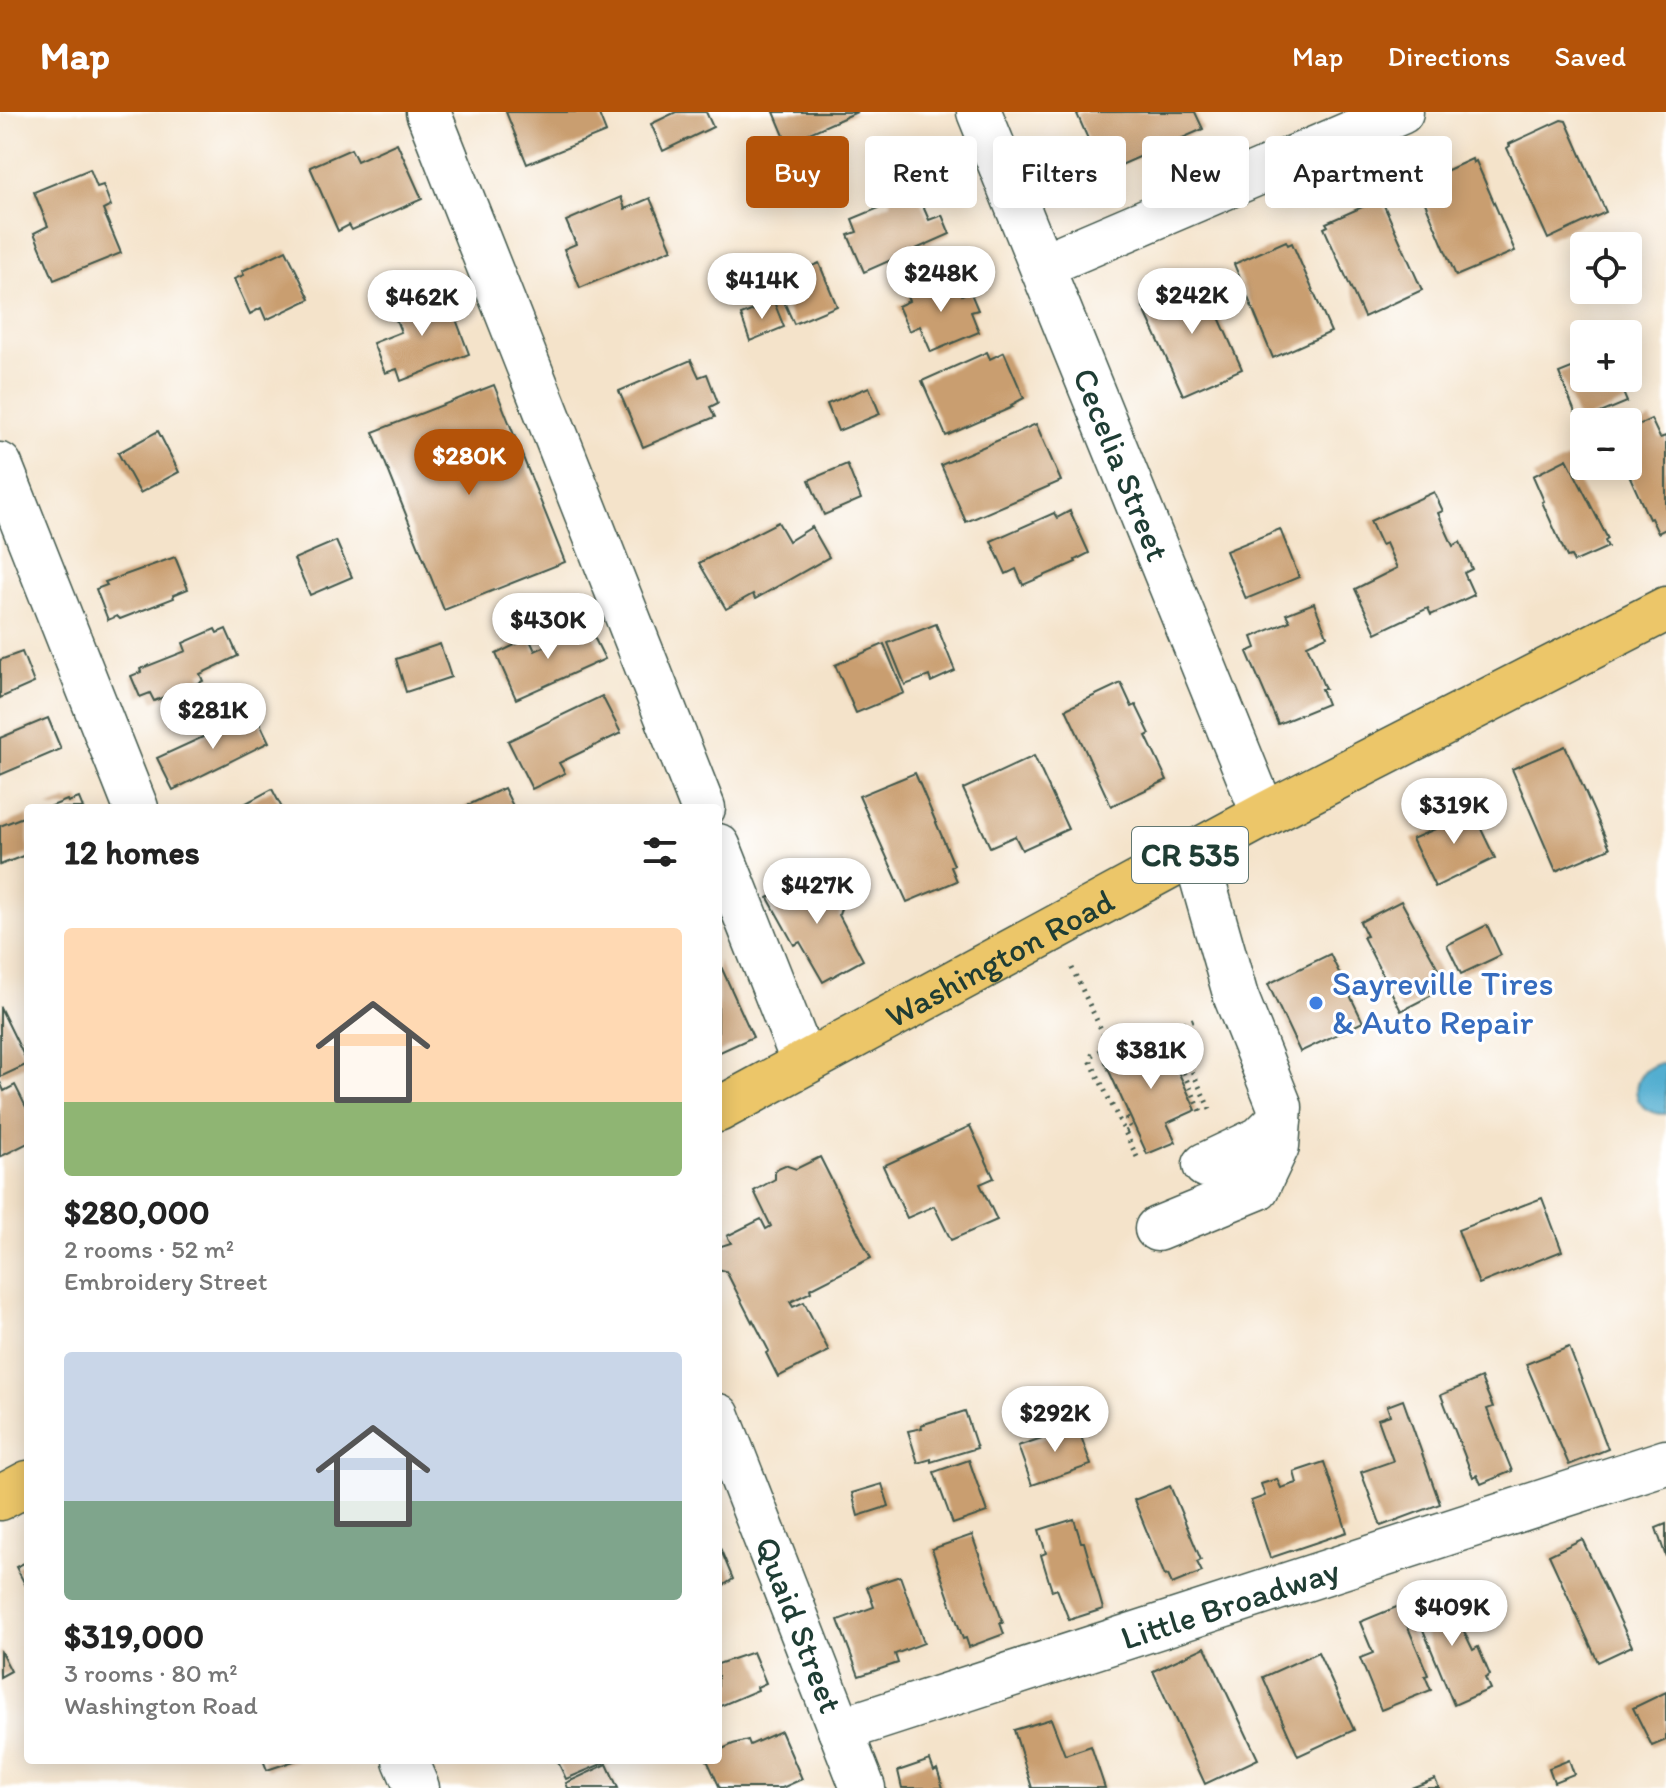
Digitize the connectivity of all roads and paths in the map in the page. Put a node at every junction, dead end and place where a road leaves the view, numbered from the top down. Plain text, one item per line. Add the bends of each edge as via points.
1 (428, 112) edge
2 (979, 112) edge
3 (1401, 112) edge
4 (1043, 265) junction
5 (0, 465) edge
6 (1666, 609) edge
7 (134, 804) edge
8 (701, 804) edge
9 (1264, 815) junction
10 (1195, 853) junction
11 (722, 856) edge
12 (1076, 976) dead end
13 (1188, 1021) dead end
14 (1172, 1028) junction
15 (1109, 1046) junction
16 (804, 1063) junction
17 (722, 1108) edge
18 (1128, 1113) dead end
19 (1279, 1120) junction
20 (1126, 1132) junction
21 (1139, 1161) dead end
22 (1205, 1165) dead end
23 (1157, 1229) dead end
24 (722, 1426) edge
25 (1666, 1462) edge
26 (24, 1485) edge
27 (0, 1498) edge
28 (840, 1730) junction
29 (407, 1764) edge
30 (417, 1788) edge
31 (863, 1788) edge

1 - 8 street
2 - 4 street, Cecelia Street
3 - 4 street
4 - 9 street, Cecelia Street
5 - 7 street
6 - 9 main road, Washington Road / CR 535
9 - 10 main road, Washington Road / CR 535
10 - 16 main road, Washington Road / CR 535
10 - 19 street via 1236,997 1280,1107
11 - 16 street
12 - 15 path
13 - 14 path
14 - 15 path
14 - 15 path via 1214,1117 1205,1121 1168,1039 1115,1066
15 - 20 path via 1092,1055 1091,1062
16 - 17 main road, Washington Road / CR 535
18 - 20 path via 1131,1129
19 - 22 street via 1260,1139
19 - 23 street via 1277,1146 1257,1188
20 - 21 path
24 - 28 street, Quaid Street
25 - 28 street, Little Broadway
26 - 27 main road
28 - 31 street, Quaid Street
29 - 30 street

